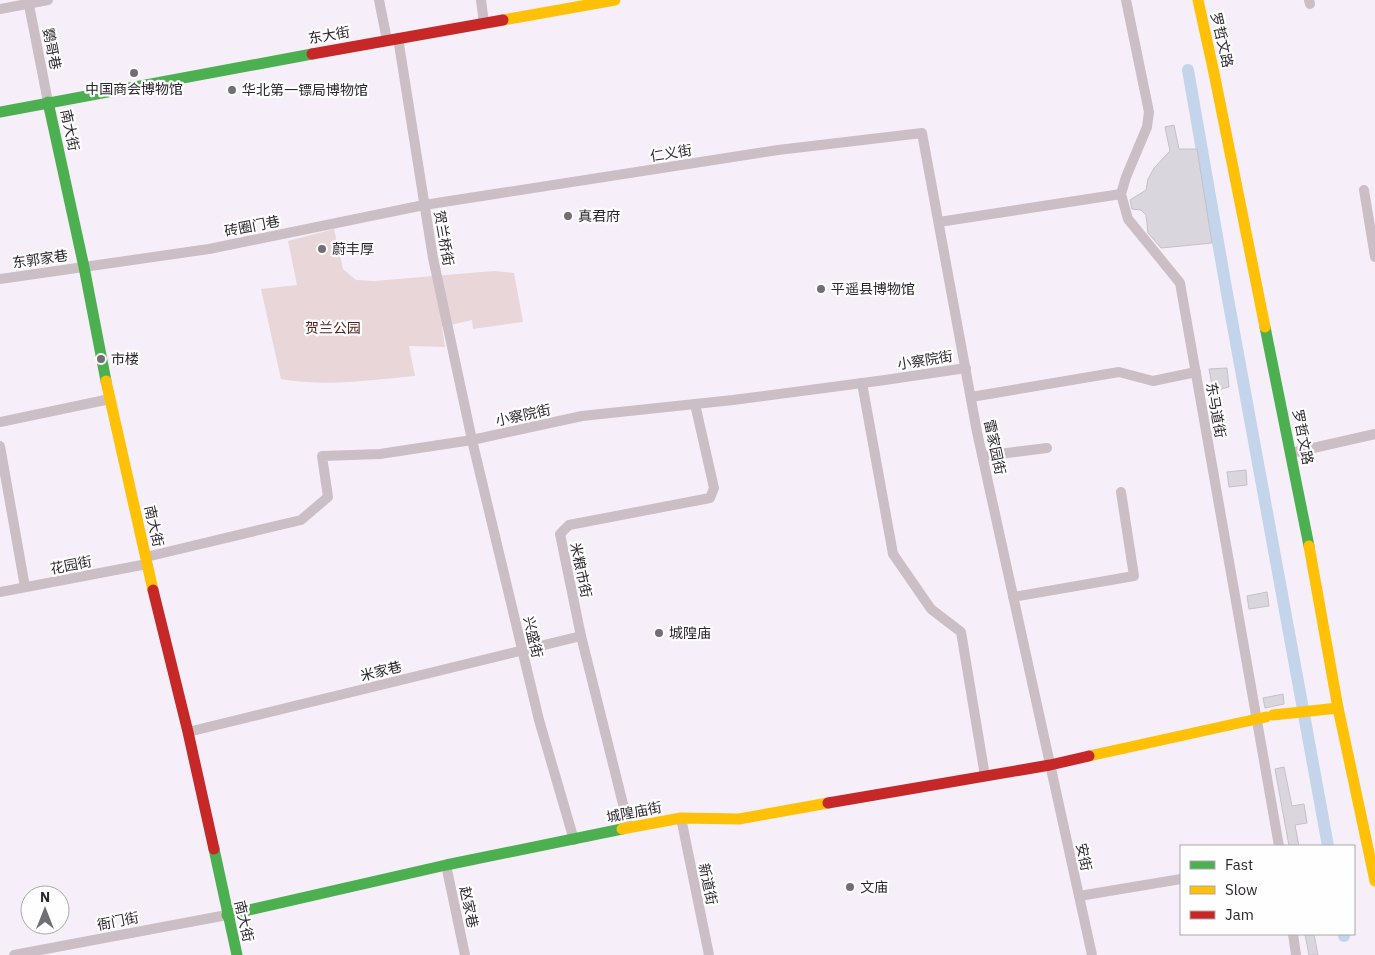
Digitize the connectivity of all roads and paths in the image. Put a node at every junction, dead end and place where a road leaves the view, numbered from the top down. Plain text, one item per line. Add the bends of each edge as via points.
1 (48, 0) edge
2 (379, 0) edge
3 (481, 0) edge
4 (615, 0) edge
5 (1126, 0) edge
6 (1198, 0) edge
7 (29, 2) edge
8 (0, 9) edge
9 (484, 23) junction
10 (392, 39) junction
11 (48, 102) junction
12 (0, 112) edge
13 (922, 132) joint
14 (1364, 190) dead end
15 (1121, 194) junction
16 (424, 205) junction
17 (939, 222) junction
18 (1375, 257) edge
19 (84, 267) junction
20 (0, 279) edge
21 (966, 368) junction
22 (1196, 372) junction
23 (862, 384) junction
24 (971, 397) junction
25 (110, 399) junction
26 (695, 404) junction
27 (0, 422) edge
28 (1375, 434) edge
29 (472, 440) junction
30 (0, 446) edge
31 (1047, 448) dead end
32 (1291, 453) junction
33 (983, 456) junction
34 (1120, 492) dead end
35 (146, 561) junction
36 (26, 587) junction
37 (0, 592) edge
38 (1013, 597) junction
39 (581, 636) junction
40 (522, 650) junction
41 (1338, 708) junction
42 (1265, 717) junction
43 (188, 732) junction
44 (1050, 765) junction
45 (985, 776) junction
46 (681, 818) junction
47 (629, 828) junction
48 (574, 840) junction
49 (1278, 845) edge
50 (446, 865) junction
51 (1180, 879) edge
52 (1375, 881) edge
53 (1079, 896) junction
54 (227, 915) junction
55 (1293, 935) edge
56 (36, 953) edge
57 (14, 955) edge
58 (237, 955) edge
59 (465, 955) edge
60 (709, 955) edge
61 (1092, 955) edge
62 (1296, 955) edge

1 - 7 street
2 - 10 street, 贺兰桥街
3 - 9 street
4 - 9 street, 东大街
5 - 15 street via 1148,112 1147,127
6 - 32 street, 罗哲文路
7 - 8 street
7 - 11 street, 鹦哥巷
9 - 10 street, 东大街
10 - 11 street, 东大街
10 - 16 street, 贺兰桥街
11 - 12 street, 东大街
11 - 19 street, 南大街
13 - 16 street, 仁义街 via 778,150
13 - 17 street, 雷家园街
14 - 18 street
15 - 17 street
15 - 22 street, 东马道街 via 1128,219 1180,283
16 - 19 street, 砖圈门巷 via 209,249
16 - 29 street, 贺兰桥街
17 - 21 street, 雷家园街
19 - 20 street, 东郭家巷
19 - 25 street, 南大街
21 - 23 street, 小察院街
21 - 24 street, 雷家园街
22 - 24 street via 1153,381 1119,372
22 - 42 street, 东马道街
23 - 26 street, 小察院街
23 - 45 street via 893,554 931,609 961,632
24 - 33 street, 雷家园街
25 - 27 street
25 - 35 street, 南大街
26 - 29 street, 小察院街 via 582,416
26 - 39 street, 米粮市街 via 714,488 710,498 569,525 560,534
28 - 32 street
29 - 35 street, 小察院街 via 380,454 322,456 328,497 301,520
29 - 40 street, 兴盛街
30 - 36 street
31 - 33 street
32 - 41 street, 罗哲文路
33 - 38 street, 雷家园街
34 - 38 street via 1134,576
35 - 36 street, 花园街
35 - 43 street, 南大街
36 - 37 street, 花园街
38 - 44 street, 雷家园街
39 - 40 street, 米家巷
39 - 47 street, 米粮市街
40 - 43 street, 米家巷
40 - 48 street, 兴盛街
41 - 42 street, 城隍庙街
41 - 52 street, 罗哲文路
42 - 44 street, 城隍庙街
42 - 49 street, 东马道街
43 - 54 street, 南大街
44 - 45 street, 城隍庙街
44 - 53 street, 安街
45 - 46 street, 城隍庙街 via 739,819
46 - 47 street, 城隍庙街
46 - 60 street, 新道街
47 - 48 street, 城隍庙街
48 - 50 street, 城隍庙街
50 - 54 street, 城隍庙街
50 - 59 street, 赵家巷
51 - 53 street
53 - 61 street, 安街
54 - 56 street, 衙门街
54 - 58 street, 南大街
55 - 62 street
56 - 57 street, 衙门街

